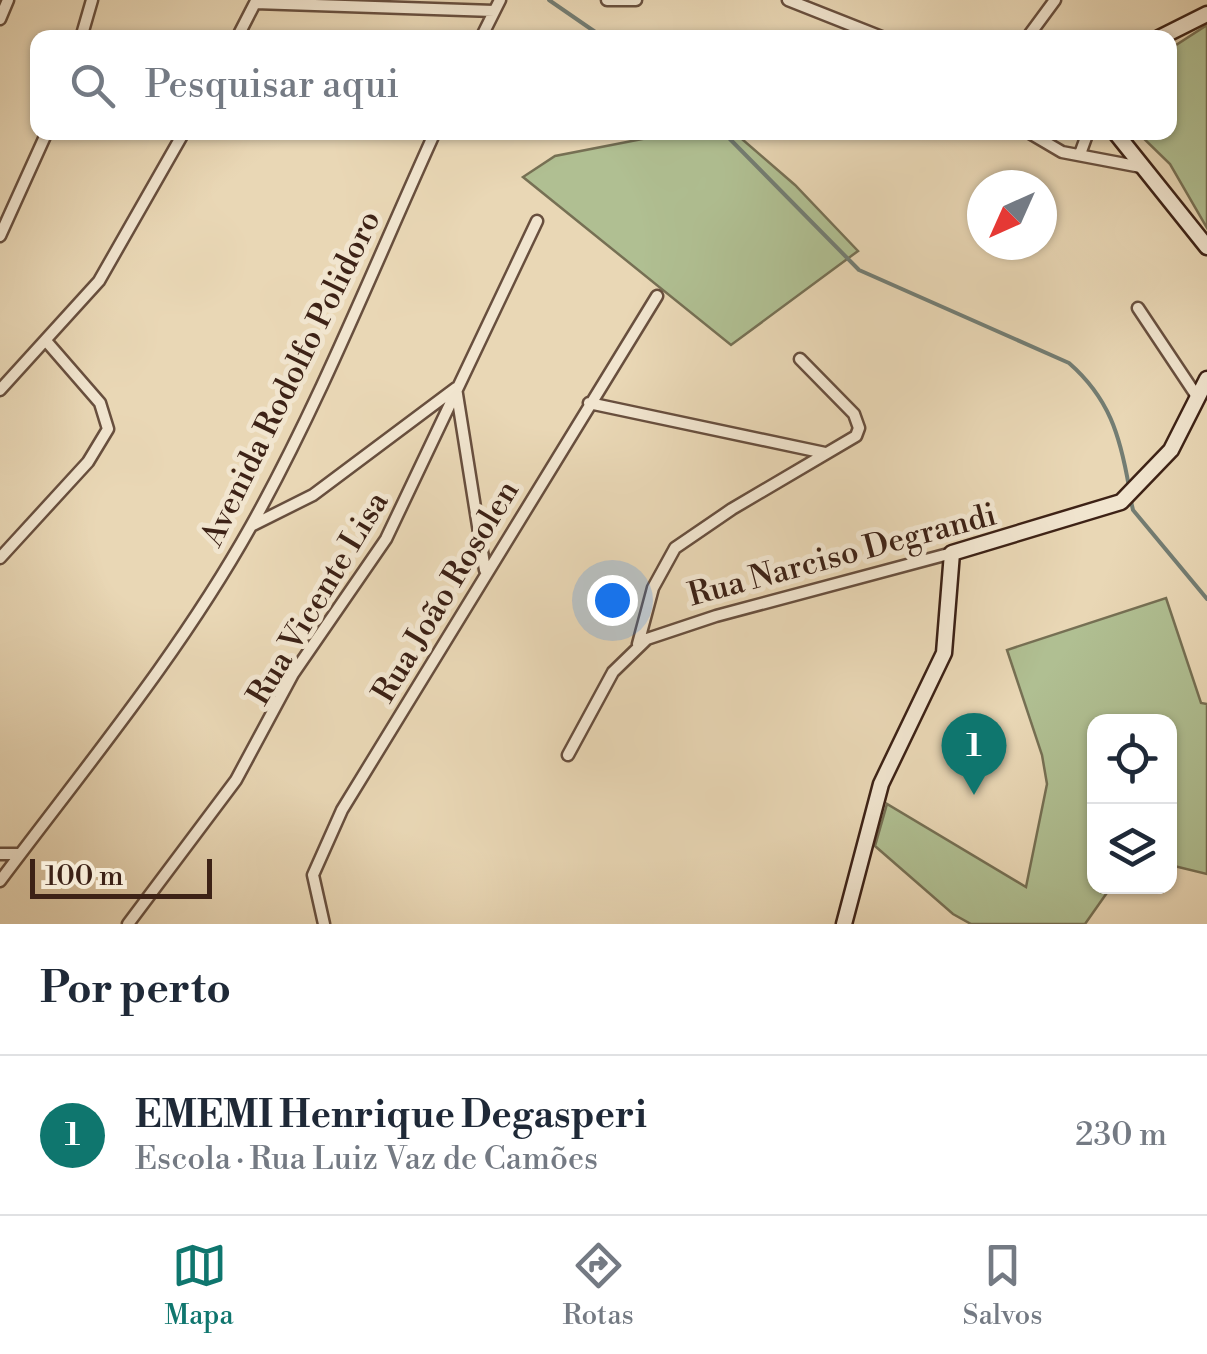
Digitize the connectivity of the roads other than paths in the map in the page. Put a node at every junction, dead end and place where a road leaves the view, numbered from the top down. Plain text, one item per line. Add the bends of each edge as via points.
1 (8, 0) edge
2 (92, 0) edge
3 (500, 0) edge
4 (608, 0) edge
5 (636, 0) edge
6 (788, 0) edge
7 (1056, 0) edge
8 (255, 2) edge
9 (494, 11) junction
10 (1207, 14) edge
11 (0, 18) edge
12 (83, 30) edge
13 (241, 30) edge
14 (484, 30) edge
15 (864, 30) edge
16 (1034, 30) edge
17 (1175, 30) edge
18 (43, 140) edge
19 (180, 140) edge
20 (432, 140) edge
21 (1042, 140) edge
22 (1085, 140) edge
23 (1121, 140) edge
24 (1080, 154) junction
25 (1142, 167) junction
26 (536, 221) dead end
27 (0, 236) edge
28 (1207, 247) edge
29 (657, 296) dead end
30 (1138, 308) dead end
31 (46, 342) junction
32 (800, 359) dead end
33 (1207, 379) edge
34 (456, 388) junction
35 (0, 390) edge
36 (1198, 398) junction
37 (589, 403) junction
38 (826, 454) junction
39 (250, 526) junction
40 (952, 552) junction
41 (0, 558) edge
42 (485, 572) junction
43 (638, 644) junction
44 (568, 755) dead end
45 (0, 854) edge
46 (20, 854) junction
47 (0, 881) edge
48 (128, 924) edge
49 (324, 924) edge
50 (844, 924) edge

1 - 11 street
2 - 12 street
3 - 9 street
4 - 5 street
6 - 15 street
7 - 16 street
8 - 9 street
8 - 13 street
9 - 14 street
10 - 17 main road
18 - 27 street
19 - 31 street via 108,268
20 - 39 street, Avenida Rodolfo Polidoro
21 - 24 street
22 - 24 street
23 - 25 main road
24 - 25 street
25 - 28 main road
26 - 34 street, Rua Vicente Lisa
29 - 37 street, Rua João Rosolen
30 - 36 street
31 - 35 street
31 - 41 street via 100,403 108,429 88,462
32 - 38 street via 859,422 849,442
33 - 36 main road
34 - 39 street via 322,488
34 - 42 street
34 - 48 street, Rua Vicente Lisa via 386,539 293,674 236,780
36 - 40 main road, Rua Narciso Degrandi via 1171,450 1128,497
37 - 38 street
37 - 42 street, Rua João Rosolen
38 - 43 street via 675,548 654,588
39 - 46 street, Avenida Rodolfo Polidoro via 169,658
40 - 43 street, Rua Narciso Degrandi
40 - 50 main road via 944,653 881,784
42 - 49 street, Rua João Rosolen via 316,860 314,890
43 - 44 street via 613,672
45 - 46 street
46 - 47 street, Avenida Rodolfo Polidoro

